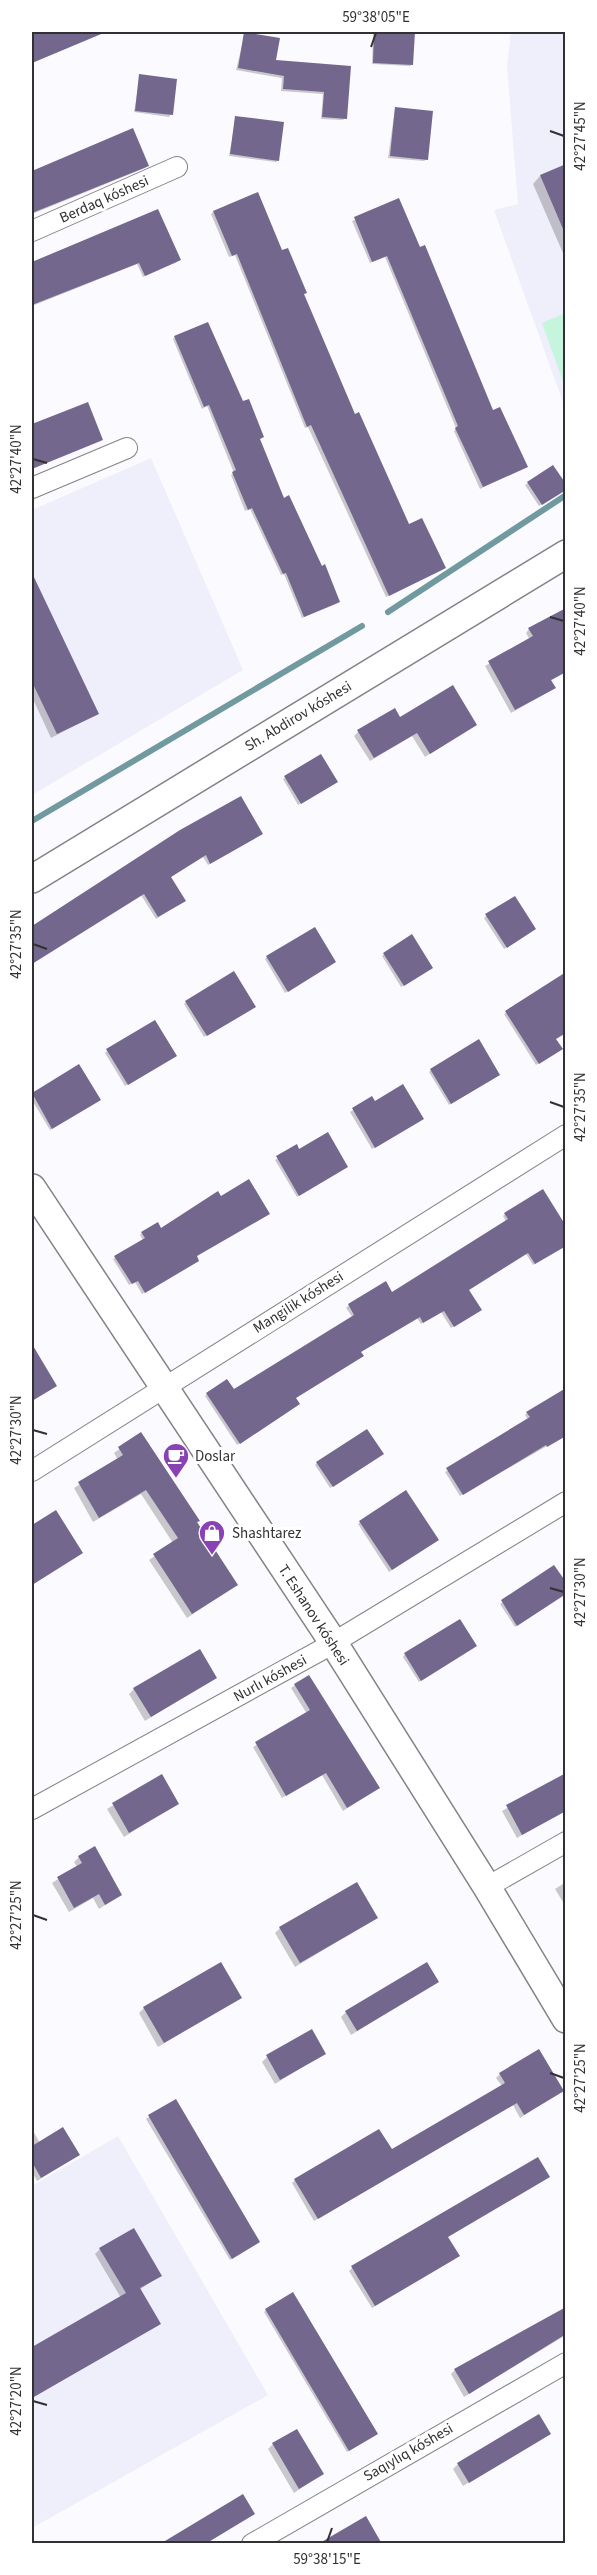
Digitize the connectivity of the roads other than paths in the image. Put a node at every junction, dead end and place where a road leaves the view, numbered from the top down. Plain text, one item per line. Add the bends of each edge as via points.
1 (177, 167) dead end
2 (32, 231) edge
3 (127, 448) dead end
4 (32, 488) edge
5 (566, 554) edge
6 (32, 879) edge
7 (566, 1135) edge
8 (32, 1188) edge
9 (162, 1387) junction
10 (32, 1471) edge
11 (566, 1502) edge
12 (333, 1641) junction
13 (32, 1809) edge
14 (566, 1842) edge
15 (487, 1887) junction
16 (566, 2019) edge
17 (566, 2363) edge
18 (252, 2544) edge

1 - 2 street, Berdaq kóshesi
3 - 4 street
5 - 6 main road, Sh. Abdirov kóshesi
7 - 9 street, Mangilik kóshesi
8 - 9 main road, T. Eshanov kóshesi
9 - 10 street, Mangilik kóshesi
9 - 12 main road, T. Eshanov kóshesi
11 - 12 street, Nurlı kóshesi
12 - 13 street, Nurlı kóshesi
12 - 15 main road, T. Eshanov kóshesi
14 - 15 street
15 - 16 main road, T. Eshanov kóshesi
17 - 18 street, Saqıylıq kóshesi

